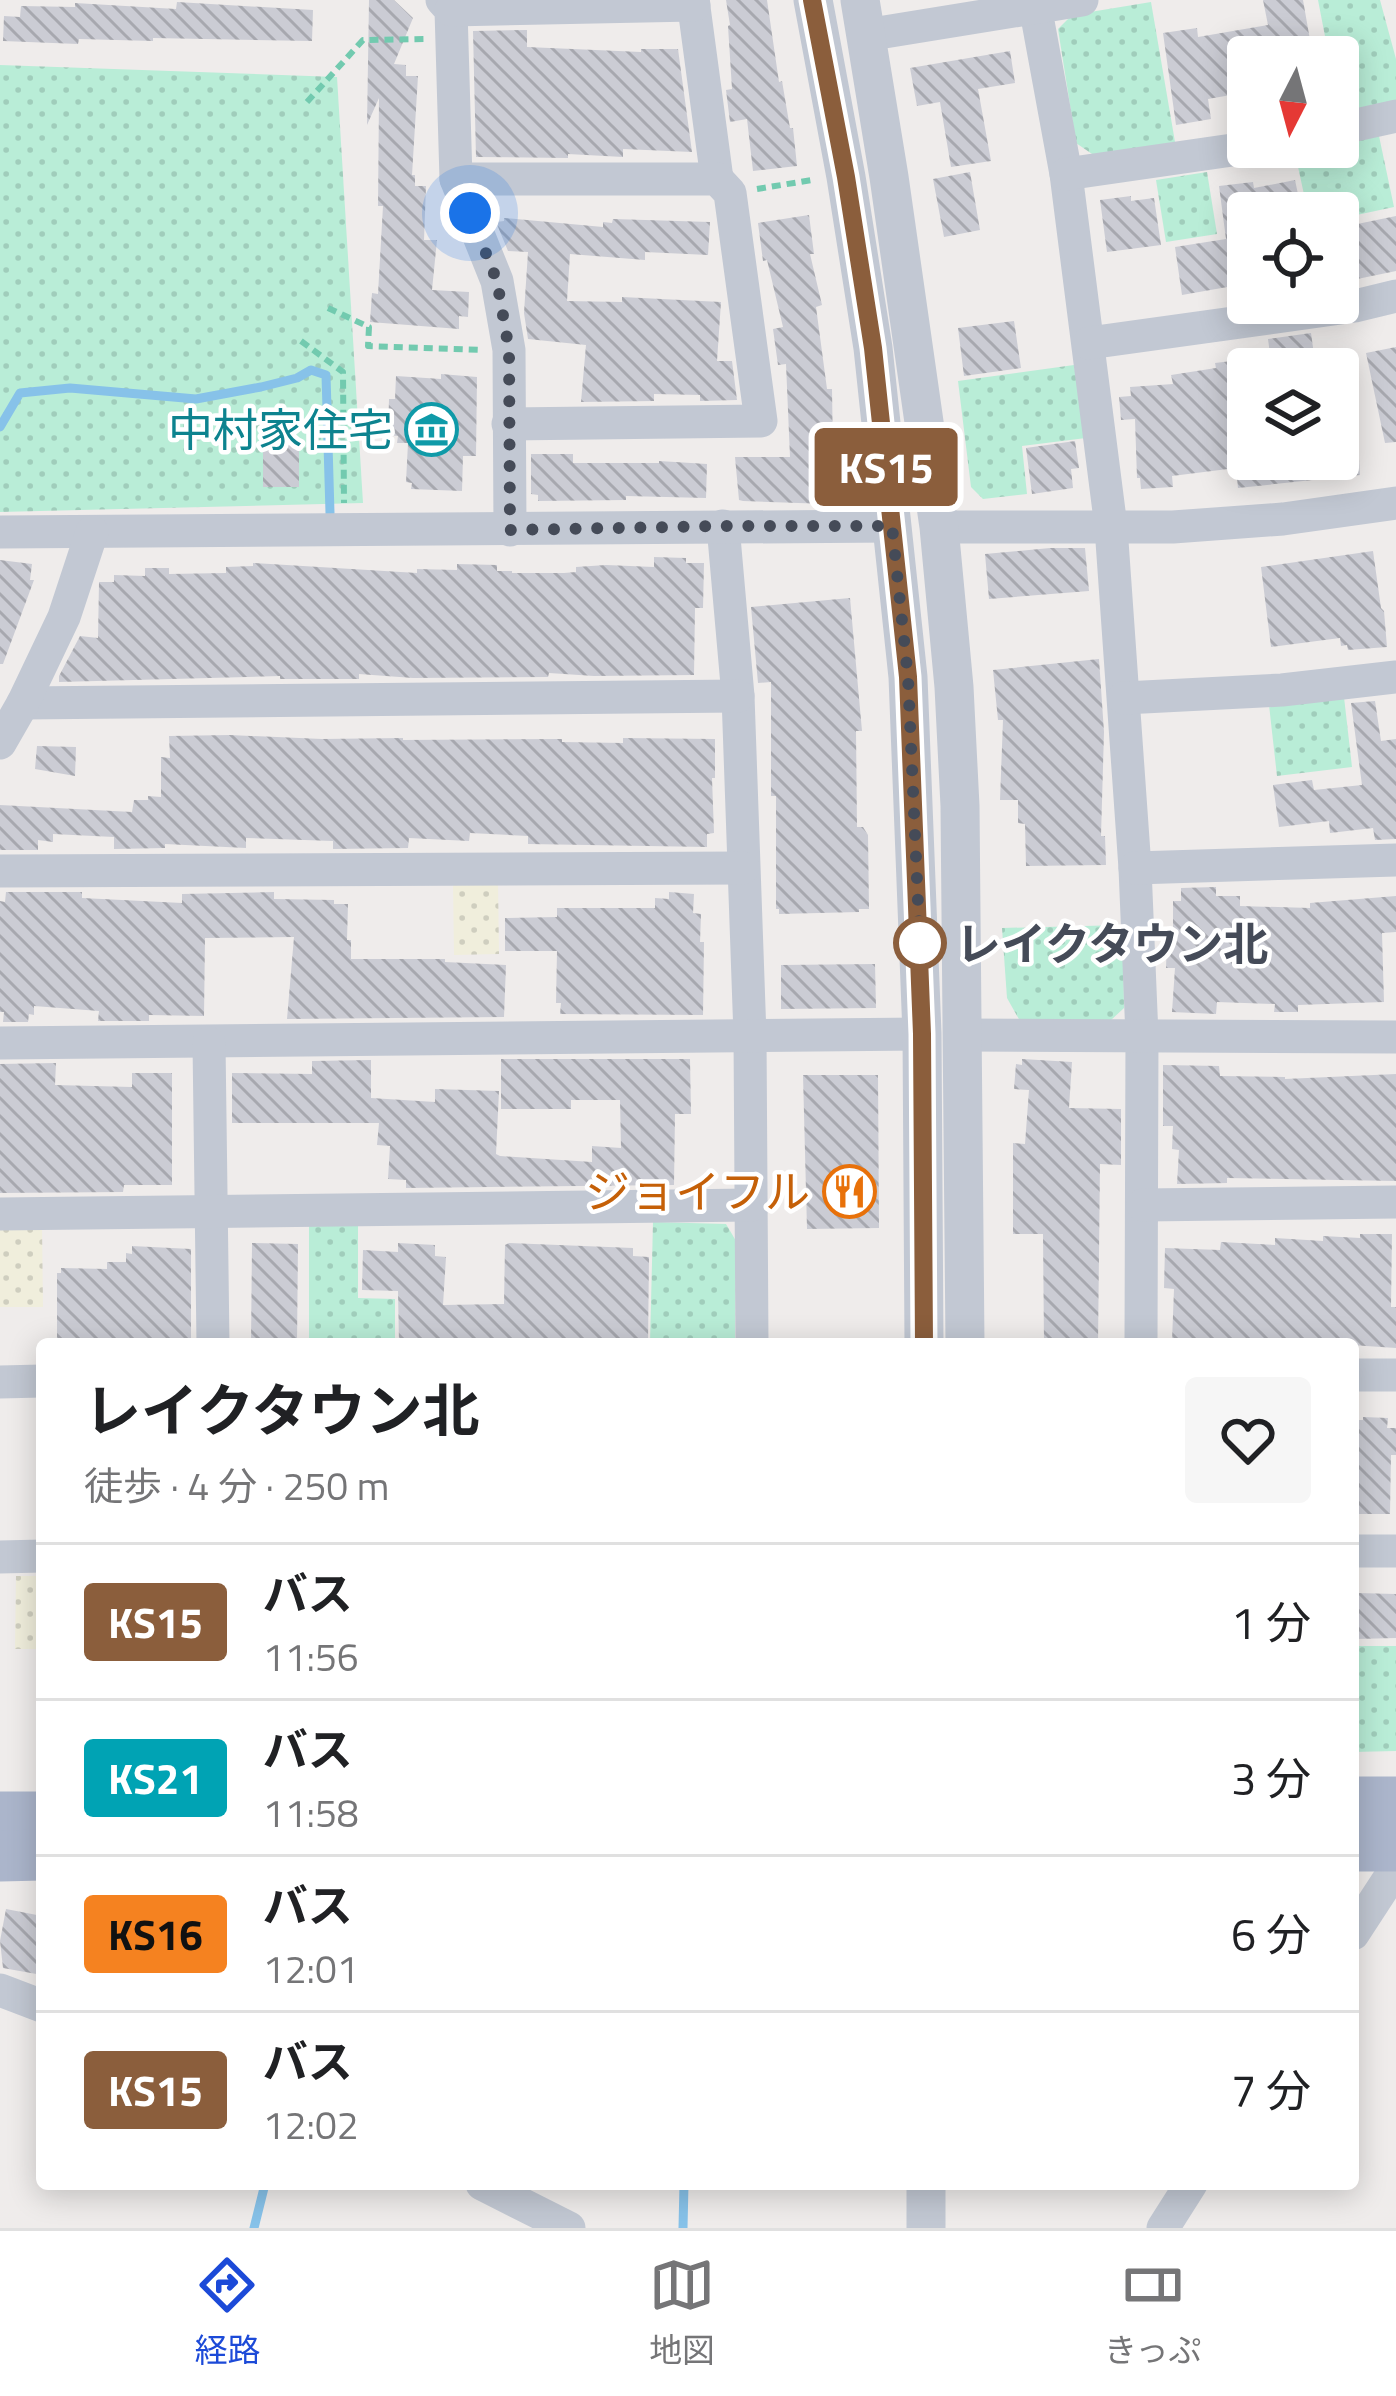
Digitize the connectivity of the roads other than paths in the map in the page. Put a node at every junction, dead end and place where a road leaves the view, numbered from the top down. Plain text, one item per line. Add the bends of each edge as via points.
1 (813, 0) edge
2 (1082, 0) edge
3 (693, 2) edge
4 (1034, 4) edge
5 (448, 16) edge
6 (863, 17) edge
7 (1396, 116) edge
8 (1359, 124) edge
9 (1227, 151) edge
10 (1066, 174) junction
11 (456, 178) junction
12 (723, 186) junction
13 (1396, 296) edge
14 (1089, 343) junction
15 (508, 424) junction
16 (1396, 502) edge
17 (723, 526) junction
18 (892, 526) junction
19 (939, 527) junction
20 (1111, 527) junction
21 (510, 530) junction
22 (0, 532) edge
23 (92, 532) junction
24 (1396, 677) edge
25 (738, 696) junction
26 (1124, 698) junction
27 (22, 703) junction
28 (0, 742) edge
29 (1396, 860) edge
30 (743, 868) junction
31 (1135, 868) junction
32 (0, 871) edge
33 (922, 1034) junction
34 (962, 1035) junction
35 (750, 1036) junction
36 (1142, 1036) junction
37 (1396, 1037) edge
38 (0, 1043) edge
39 (208, 1043) junction
40 (1396, 1202) edge
41 (752, 1205) junction
42 (1143, 1205) junction
43 (212, 1210) junction
44 (0, 1214) edge
45 (213, 1338) edge
46 (752, 1338) edge
47 (924, 1338) edge
48 (964, 1338) edge
49 (1141, 1338) edge
50 (1359, 1375) edge
51 (1396, 1375) edge
52 (0, 1382) edge
53 (36, 1382) edge
54 (1359, 1551) edge
55 (1396, 1551) edge
56 (36, 1556) edge
57 (0, 1557) edge
58 (1359, 1802) edge
59 (1396, 1802) edge
60 (0, 1817) edge
61 (36, 1817) edge
62 (1359, 1846) edge
63 (1396, 1846) edge
64 (0, 1856) edge
65 (36, 1856) edge
66 (1396, 1868) edge
67 (1359, 1925) edge
68 (0, 1990) edge
69 (36, 2004) edge
70 (494, 2190) edge
71 (926, 2190) edge
72 (1187, 2190) edge
73 (569, 2228) edge
74 (926, 2228) edge
75 (1163, 2228) edge

1 - 18 street via 873,348
2 - 4 street
3 - 5 street
3 - 12 street
4 - 6 street
4 - 10 street
5 - 11 street
6 - 19 street
7 - 8 street
9 - 10 street
10 - 14 street
11 - 12 street
11 - 15 street via 497,281 509,350
12 - 15 street via 761,421
13 - 14 street
14 - 20 street
15 - 21 street
16 - 20 street via 1282,520
17 - 18 street
17 - 21 street
17 - 25 street
18 - 33 street via 908,677
19 - 20 street
19 - 34 street via 960,806
20 - 26 street
21 - 23 street
22 - 23 street
23 - 27 street via 64,617
24 - 26 street
25 - 27 street
25 - 30 street
26 - 31 street
27 - 28 street
29 - 31 street
30 - 32 street
30 - 35 street
31 - 36 street
33 - 35 street
33 - 47 street
34 - 36 street
34 - 48 street
35 - 39 street
35 - 41 street
36 - 37 street
36 - 42 street
38 - 39 street
39 - 43 street
40 - 42 street
41 - 43 street
41 - 46 street
42 - 49 street
43 - 44 street
43 - 45 street
50 - 51 street
52 - 53 street
54 - 55 street
56 - 57 street
58 - 59 main road
60 - 61 main road
62 - 63 main road
64 - 65 main road
66 - 67 street
68 - 69 street
70 - 73 street
71 - 74 street
72 - 75 street

